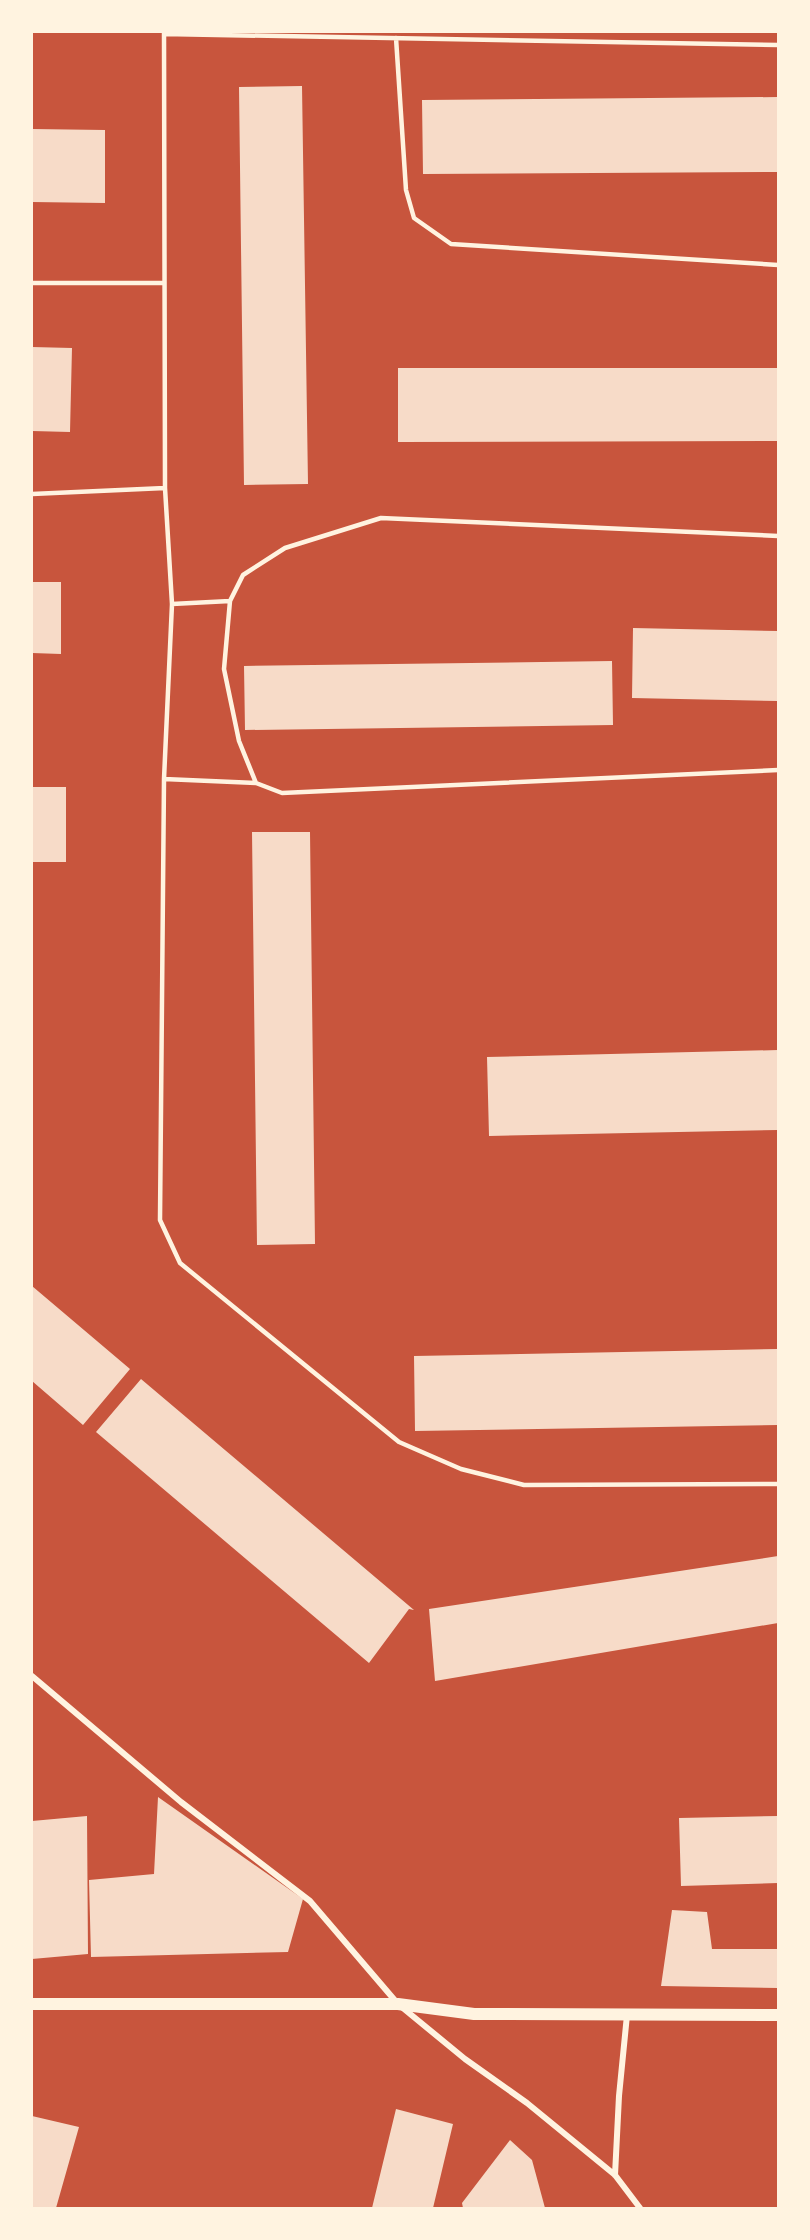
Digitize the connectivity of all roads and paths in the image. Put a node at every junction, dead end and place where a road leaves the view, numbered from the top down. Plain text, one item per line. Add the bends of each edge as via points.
1 (164, 33) edge
2 (396, 38) junction
3 (778, 45) edge
4 (778, 265) edge
5 (32, 283) edge
6 (165, 283) junction
7 (165, 488) junction
8 (32, 494) edge
9 (778, 536) edge
10 (230, 601) junction
11 (172, 604) junction
12 (778, 770) edge
13 (164, 779) junction
14 (256, 783) junction
15 (778, 1484) edge
16 (32, 1676) edge
17 (32, 2004) edge
18 (398, 2004) junction
19 (627, 2015) junction
20 (778, 2015) edge
21 (615, 2175) junction
22 (640, 2208) edge

1 - 2 lane
1 - 6 lane
2 - 3 lane
2 - 4 lane via 406,190 414,218 451,243
5 - 6 lane
6 - 7 lane
7 - 8 lane
7 - 11 lane
9 - 10 lane via 381,518 285,548 243,575
10 - 11 lane
10 - 14 lane via 224,669 238,741
11 - 13 lane
12 - 14 lane via 282,794
13 - 14 lane
13 - 15 lane via 160,1220 180,1263 399,1442 461,1469 524,1485
16 - 18 street via 181,1802 310,1901
17 - 18 main road
18 - 19 main road via 474,2014
18 - 21 street
19 - 20 main road
19 - 21 street
21 - 22 street

